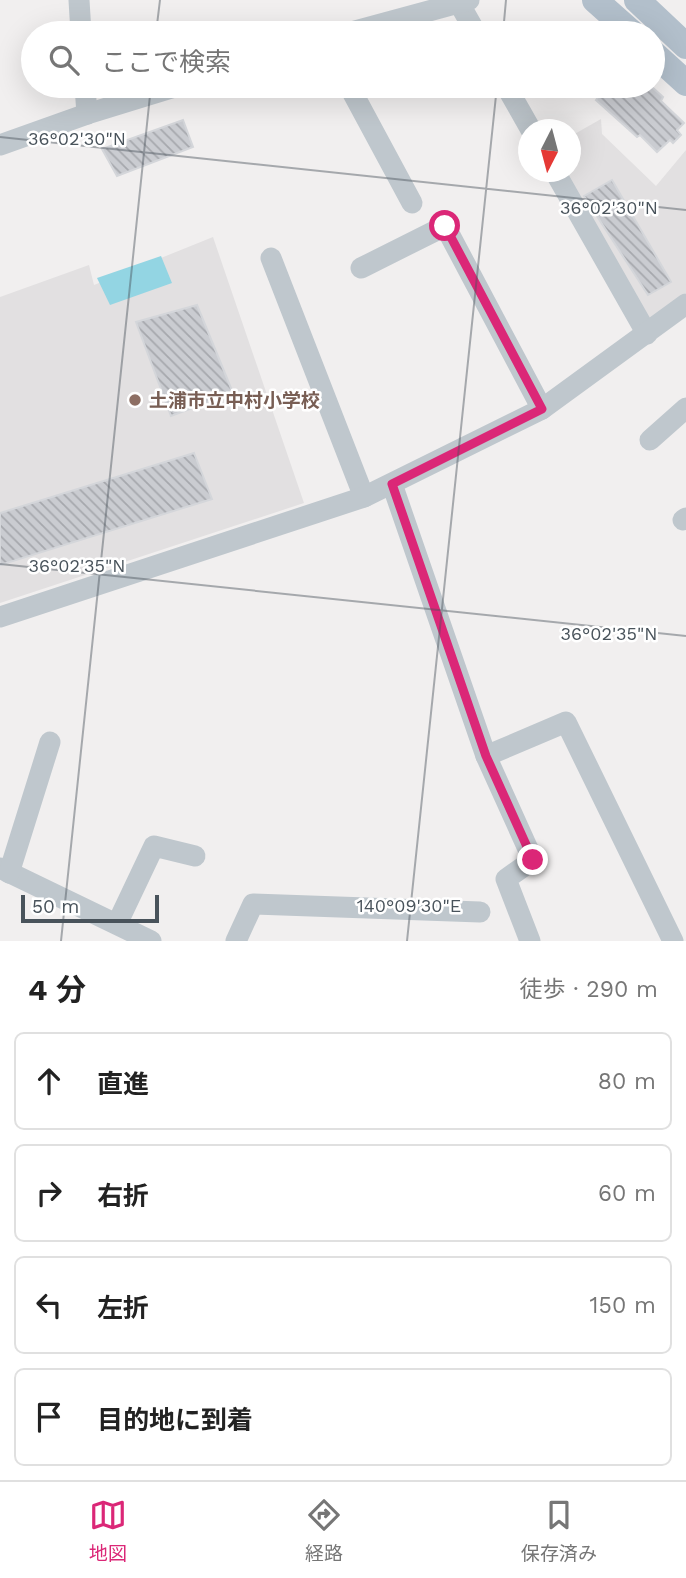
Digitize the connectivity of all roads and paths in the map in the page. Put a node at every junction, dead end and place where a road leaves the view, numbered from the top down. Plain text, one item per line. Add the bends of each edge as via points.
1 (79, 0) edge
2 (596, 0) edge
3 (637, 0) edge
4 (464, 1) edge
5 (80, 21) edge
6 (392, 21) edge
7 (472, 21) edge
8 (619, 21) edge
9 (659, 21) edge
10 (665, 26) edge
11 (686, 46) edge
12 (665, 64) edge
13 (686, 83) edge
14 (86, 98) edge
15 (139, 98) edge
16 (355, 98) edge
17 (513, 98) edge
18 (87, 114) junction
19 (525, 119) edge
20 (0, 145) edge
21 (561, 182) edge
22 (412, 203) dead end
23 (271, 258) dead end
24 (361, 268) dead end
25 (686, 305) edge
26 (647, 334) junction
27 (686, 408) edge
28 (542, 409) junction
29 (650, 440) dead end
30 (392, 484) junction
31 (364, 497) junction
32 (0, 617) edge
33 (50, 742) dead end
34 (486, 756) junction
35 (195, 856) dead end
36 (4, 870) edge
37 (480, 912) dead end
38 (117, 925) junction
39 (151, 941) edge
40 (236, 941) edge
41 (530, 941) edge
42 (673, 941) edge

1 - 5 street
2 - 8 main road
3 - 9 main road
4 - 6 street
4 - 7 street
10 - 11 main road
12 - 13 main road
14 - 18 street
15 - 18 street
16 - 22 street
17 - 19 street
18 - 20 street
21 - 26 street
23 - 31 street
24 - 28 street via 445,226
25 - 26 street
26 - 28 street
27 - 29 street
28 - 30 street
30 - 31 street
30 - 34 street
31 - 32 street
33 - 36 street
34 - 41 street via 533,860 506,879
34 - 42 street via 566,722
35 - 38 street via 155,846
36 - 38 street
37 - 40 street via 253,904
38 - 39 street

